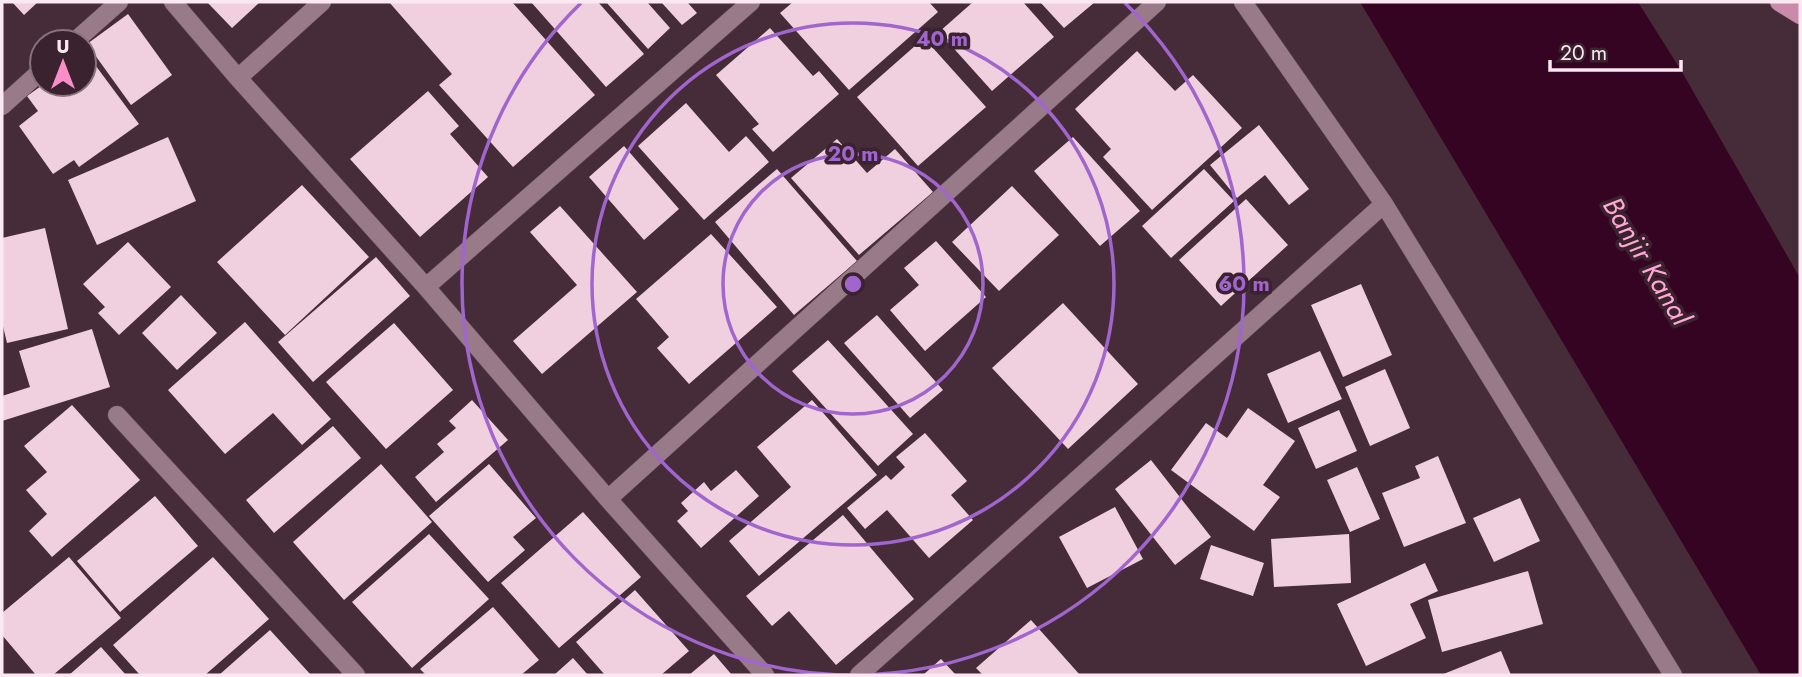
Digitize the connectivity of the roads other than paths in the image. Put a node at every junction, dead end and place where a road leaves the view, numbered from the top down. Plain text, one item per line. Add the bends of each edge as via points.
1 (118, 2) edge
2 (173, 2) edge
3 (322, 2) edge
4 (751, 2) edge
5 (1157, 2) edge
6 (1243, 2) edge
7 (1779, 2) edge
8 (1800, 15) edge
9 (89, 28) edge
10 (238, 78) junction
11 (28, 83) edge
12 (2, 106) edge
13 (1384, 204) junction
14 (426, 287) junction
15 (117, 415) dead end
16 (608, 499) junction
17 (356, 675) edge
18 (765, 675) edge
19 (859, 675) edge
20 (1673, 675) edge

1 - 9 street
2 - 10 street
3 - 10 street
4 - 14 street
5 - 16 street
6 - 13 street
7 - 8 main road
10 - 14 street
11 - 12 street
13 - 19 street
13 - 20 street
14 - 16 street
15 - 17 street
16 - 18 street

